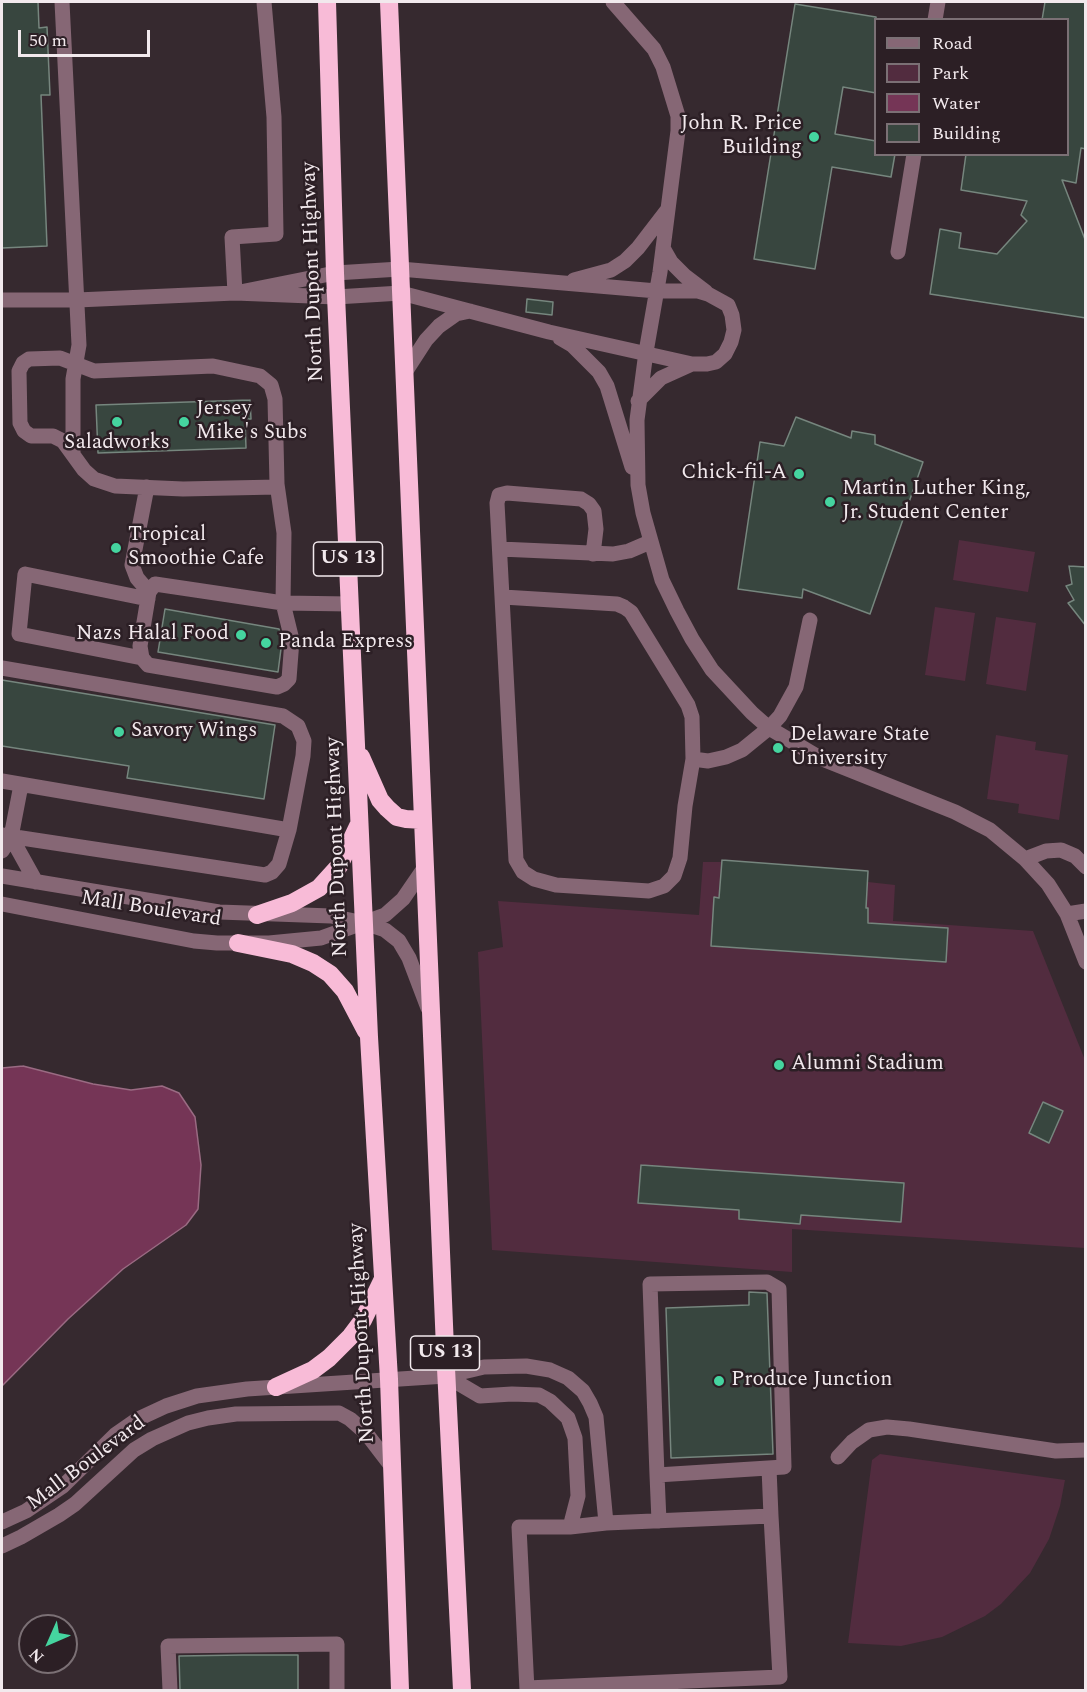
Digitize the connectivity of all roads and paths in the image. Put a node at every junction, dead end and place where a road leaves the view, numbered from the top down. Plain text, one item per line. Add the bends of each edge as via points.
1 (62, 2) edge
2 (264, 2) edge
3 (327, 2) edge
4 (389, 2) edge
5 (613, 2) edge
6 (938, 2) edge
7 (936, 18) edge
8 (914, 156) edge
9 (668, 209) junction
10 (663, 248) junction
11 (898, 252) dead end
12 (400, 269) junction
13 (335, 273) junction
14 (564, 283) junction
15 (657, 291) junction
16 (235, 293) junction
17 (401, 293) junction
18 (708, 294) junction
19 (336, 297) junction
20 (2, 300) edge
21 (77, 300) junction
22 (470, 311) junction
23 (549, 332) junction
24 (645, 352) junction
25 (76, 363) junction
26 (692, 364) junction
27 (404, 374) junction
28 (638, 401) junction
29 (73, 452) junction
30 (638, 485) junction
31 (147, 487) junction
32 (277, 487) junction
33 (650, 542) junction
34 (500, 549) junction
35 (593, 554) junction
36 (148, 595) junction
37 (503, 597) junction
38 (283, 603) junction
39 (350, 604) junction
40 (810, 620) dead end
41 (142, 658) junction
42 (2, 668) edge
43 (770, 728) junction
44 (357, 747) junction
45 (693, 759) junction
46 (2, 782) edge
47 (21, 785) junction
48 (423, 820) junction
49 (360, 821) junction
50 (289, 830) junction
51 (6, 836) edge
52 (2, 852) edge
53 (1025, 859) junction
54 (425, 867) junction
55 (1086, 867) edge
56 (2, 876) edge
57 (36, 882) junction
58 (2, 904) edge
59 (1086, 911) edge
60 (1067, 914) junction
61 (256, 915) junction
62 (364, 923) junction
63 (238, 943) junction
64 (1086, 962) edge
65 (431, 1015) junction
66 (369, 1037) junction
67 (383, 1279) junction
68 (446, 1376) junction
69 (389, 1379) junction
70 (276, 1387) junction
71 (1086, 1450) edge
72 (838, 1457) dead end
73 (392, 1467) junction
74 (768, 1468) junction
75 (657, 1475) junction
76 (771, 1515) junction
77 (659, 1521) junction
78 (2, 1522) edge
79 (606, 1523) junction
80 (570, 1527) junction
81 (2, 1546) edge
82 (781, 1684) edge
83 (527, 1689) edge
84 (170, 1690) edge
85 (337, 1690) edge
86 (400, 1690) edge
87 (462, 1690) edge

1 - 21 street
2 - 16 street via 274,117 276,234 232,237
3 - 13 highway, North Dupont Highway / US 13
4 - 12 highway, US 13
5 - 9 street via 654,49 678,116
6 - 7 street
8 - 11 street
9 - 10 street
9 - 14 street via 625,261 611,270
10 - 15 street
10 - 18 street via 671,262
12 - 13 street
12 - 14 street
12 - 17 highway, US 13
13 - 16 street
13 - 19 highway, North Dupont Highway / US 13
14 - 15 street
15 - 18 street
15 - 24 street
16 - 19 street
16 - 21 street
17 - 19 street
17 - 22 street
17 - 27 highway, US 13
18 - 26 street via 728,305 734,330 725,354 716,362
19 - 39 highway, North Dupont Highway / US 13
20 - 21 street
21 - 25 street
22 - 23 street
22 - 27 street via 439,326
23 - 24 street
23 - 30 street via 572,345 599,372
24 - 26 street
24 - 28 street
25 - 29 street
25 - 29 street via 60,358 29,358 19,371 20,423 24,431 31,436 52,436
25 - 32 street via 93,371 213,366 260,376 272,385 275,399
26 - 28 street via 661,378
27 - 48 highway, US 13
28 - 30 street
29 - 31 street via 94,479 115,486
30 - 33 street
31 - 32 street
31 - 36 street via 132,565
32 - 38 street via 285,533
33 - 35 street via 629,551
33 - 43 street via 663,580 692,639 733,694
34 - 35 street
34 - 35 street via 499,495 507,493 580,499 589,504 596,529
34 - 37 street
36 - 38 street via 155,584
36 - 41 street
36 - 41 street via 25,574 19,634
37 - 45 street via 617,604 631,612 688,705
37 - 45 street via 516,860 523,872 556,885 650,891 664,886 674,876 680,858
38 - 39 street
38 - 41 street via 292,640 289,679 277,687 148,665
39 - 44 highway, North Dupont Highway / US 13
40 - 43 street via 796,687
42 - 50 street via 291,720 304,741
43 - 45 street via 726,757
43 - 53 street via 820,758 955,812 990,830
44 - 48 highway via 387,808 398,817
44 - 49 highway, North Dupont Highway / US 13
46 - 47 street
47 - 50 street
47 - 51 street
48 - 54 highway, US 13
49 - 61 highway via 339,866 319,888 292,903
49 - 62 highway, North Dupont Highway / US 13
50 - 51 street via 279,864 265,875
51 - 52 street
51 - 57 street
53 - 55 street via 1061,850
53 - 60 street via 1048,884
54 - 62 street, Mall Boulevard via 403,899 385,915
54 - 65 highway, US 13
56 - 57 street, Mall Boulevard
57 - 61 street, Mall Boulevard via 201,910
58 - 63 street, Mall Boulevard via 194,941
59 - 60 street
60 - 64 street
61 - 62 street, Mall Boulevard via 331,916
62 - 63 street, Mall Boulevard via 321,938
62 - 65 street, Mall Boulevard via 385,930 399,942
62 - 66 highway, North Dupont Highway / US 13
63 - 66 highway via 292,954 330,974 345,991
65 - 68 highway, US 13
66 - 67 highway, North Dupont Highway / US 13
67 - 69 highway, North Dupont Highway / US 13
67 - 70 highway via 351,1336 313,1370
68 - 69 street, Mall Boulevard
68 - 79 street, Mall Boulevard via 484,1367 526,1366 559,1374 583,1391 596,1417
68 - 80 street via 480,1396 539,1395 568,1418 575,1438 578,1496
68 - 87 highway, US 13
69 - 70 street, Mall Boulevard
69 - 73 highway, North Dupont Highway / US 13
70 - 78 street, Mall Boulevard via 222,1391 152,1411 115,1435 46,1498
71 - 72 street via 1056,1451 886,1427 869,1430
73 - 81 street, Mall Boulevard via 366,1433 339,1413 208,1418 188,1423 134,1450 75,1504
73 - 86 highway, North Dupont Highway / US 13
74 - 75 street
74 - 75 street via 784,1467 779,1289 767,1282 650,1284
74 - 76 street
75 - 77 street
76 - 77 street
76 - 82 street
77 - 79 street
79 - 80 street
80 - 83 street via 519,1527
82 - 83 street
84 - 85 street via 168,1646 337,1644

